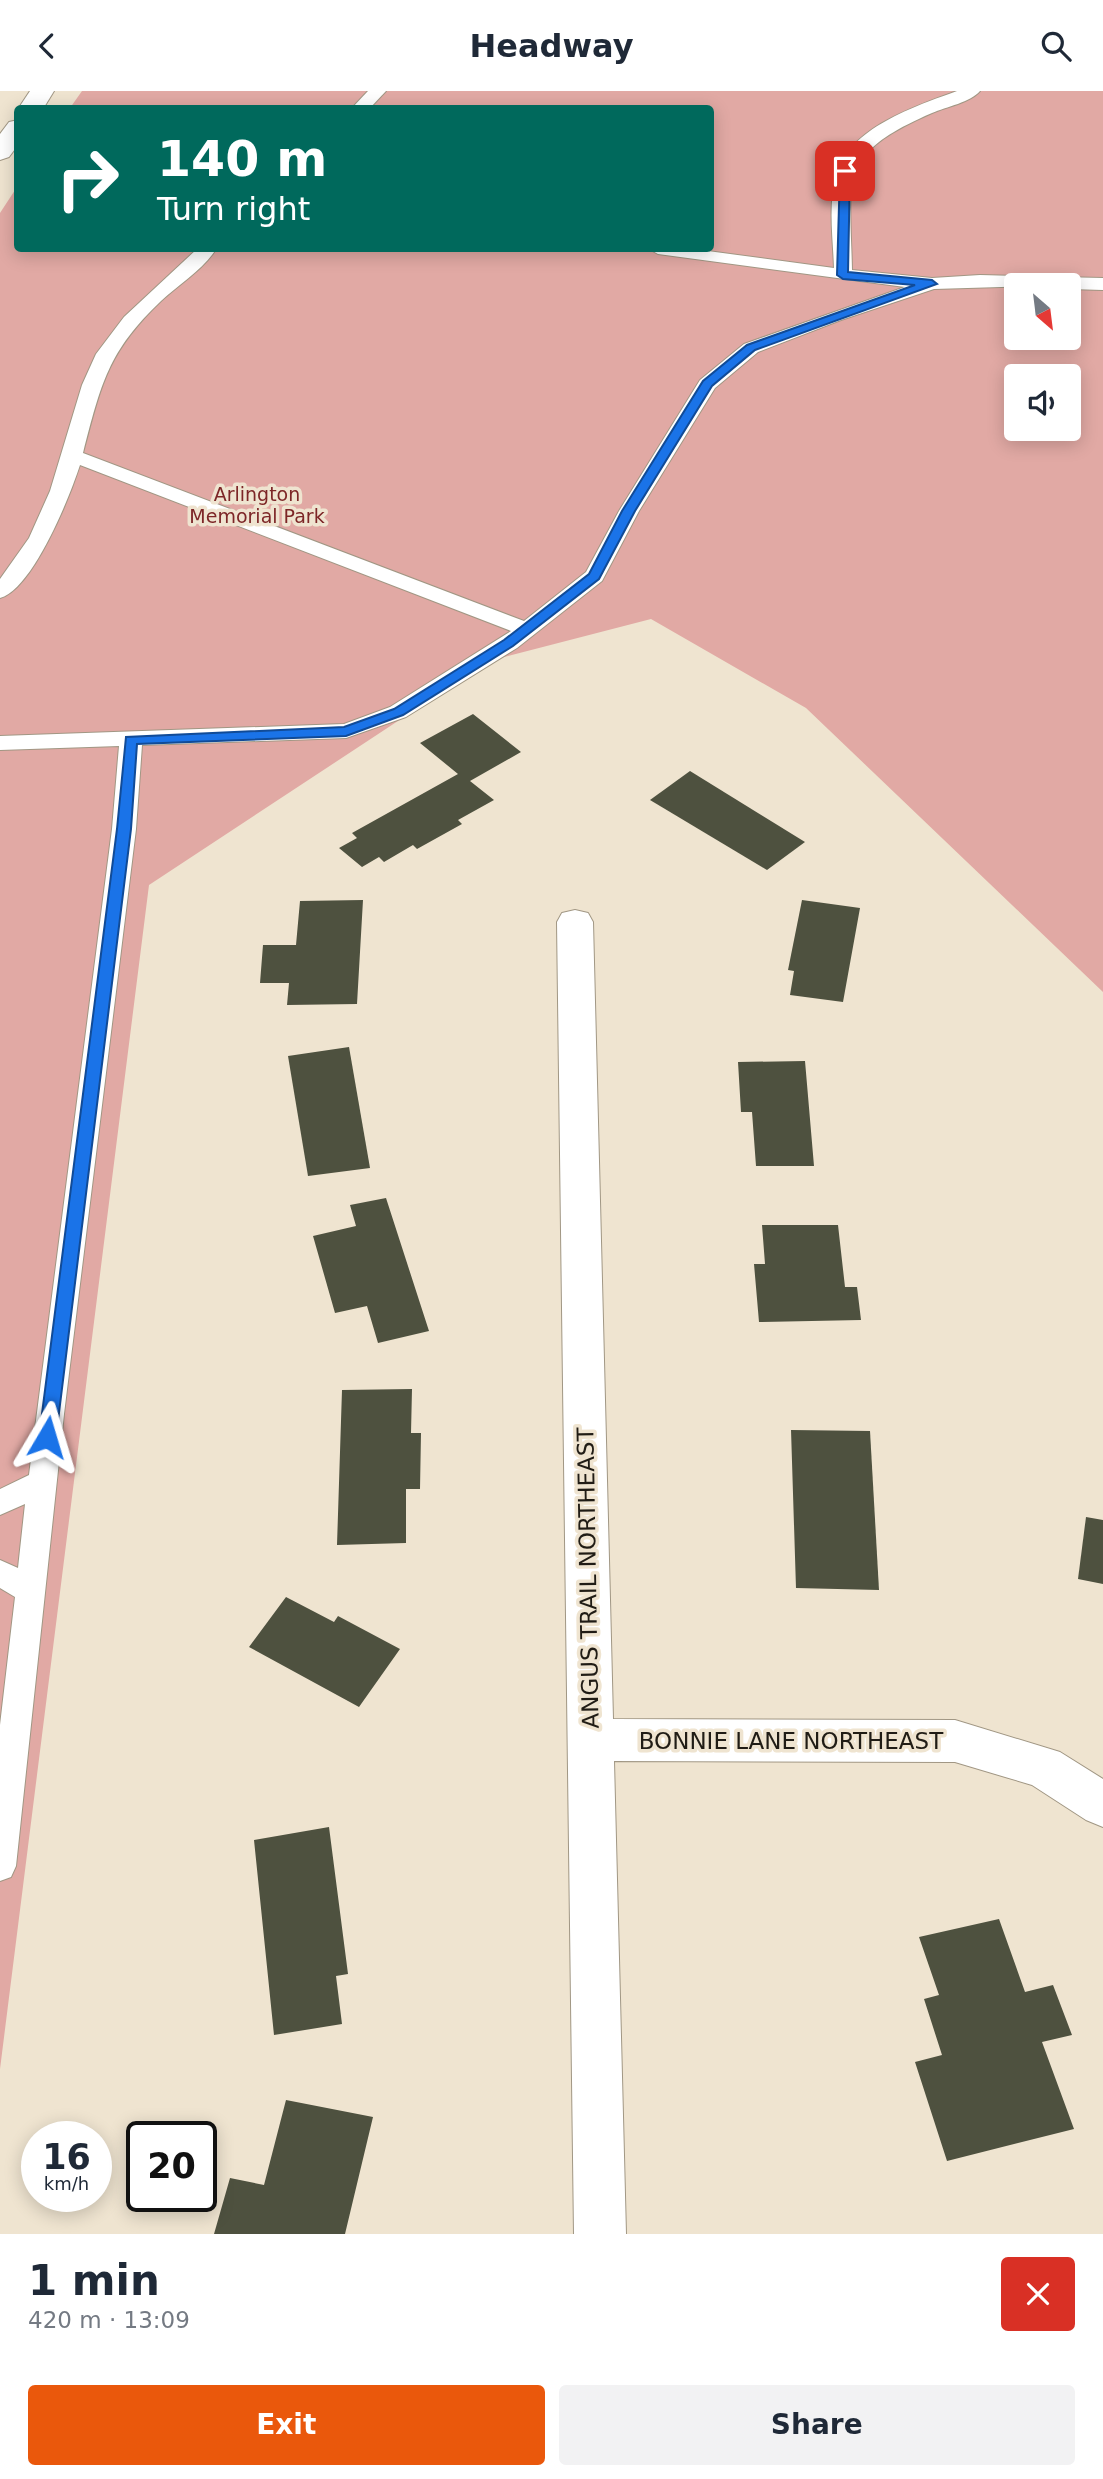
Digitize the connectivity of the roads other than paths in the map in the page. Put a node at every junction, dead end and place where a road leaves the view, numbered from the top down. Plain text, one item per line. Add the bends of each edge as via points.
1 (378, 91) edge
2 (972, 91) edge
3 (363, 105) edge
4 (14, 133) edge
5 (0, 152) edge
6 (204, 252) edge
7 (679, 252) edge
8 (843, 275) junction
9 (932, 284) junction
10 (1103, 284) edge
11 (71, 455) junction
12 (0, 591) edge
13 (526, 629) junction
14 (131, 740) junction
15 (0, 743) edge
16 (575, 922) dead end
17 (42, 1482) junction
18 (0, 1503) edge
19 (0, 1573) edge
20 (30, 1590) junction
21 (591, 1740) junction
22 (1103, 1805) edge
23 (0, 1867) edge
24 (600, 2234) edge

1 - 3 lane
2 - 8 lane via 910,116 865,143 845,171
4 - 5 street
6 - 11 lane via 124,329 96,371
7 - 8 lane
8 - 9 lane
9 - 10 lane
9 - 13 lane via 751,348 707,384 595,576
11 - 12 lane via 42,531 18,575
11 - 13 lane
13 - 14 lane via 398,712 346,731
14 - 15 lane
14 - 17 lane via 124,829
16 - 21 street, ANGUS TRAIL NORTHEAST
17 - 18 lane
17 - 20 lane
19 - 20 lane
20 - 23 lane
21 - 22 street, BONNIE LANE NORTHEAST via 955,1741 1044,1767
21 - 24 street, ANGUS TRAIL NORTHEAST

